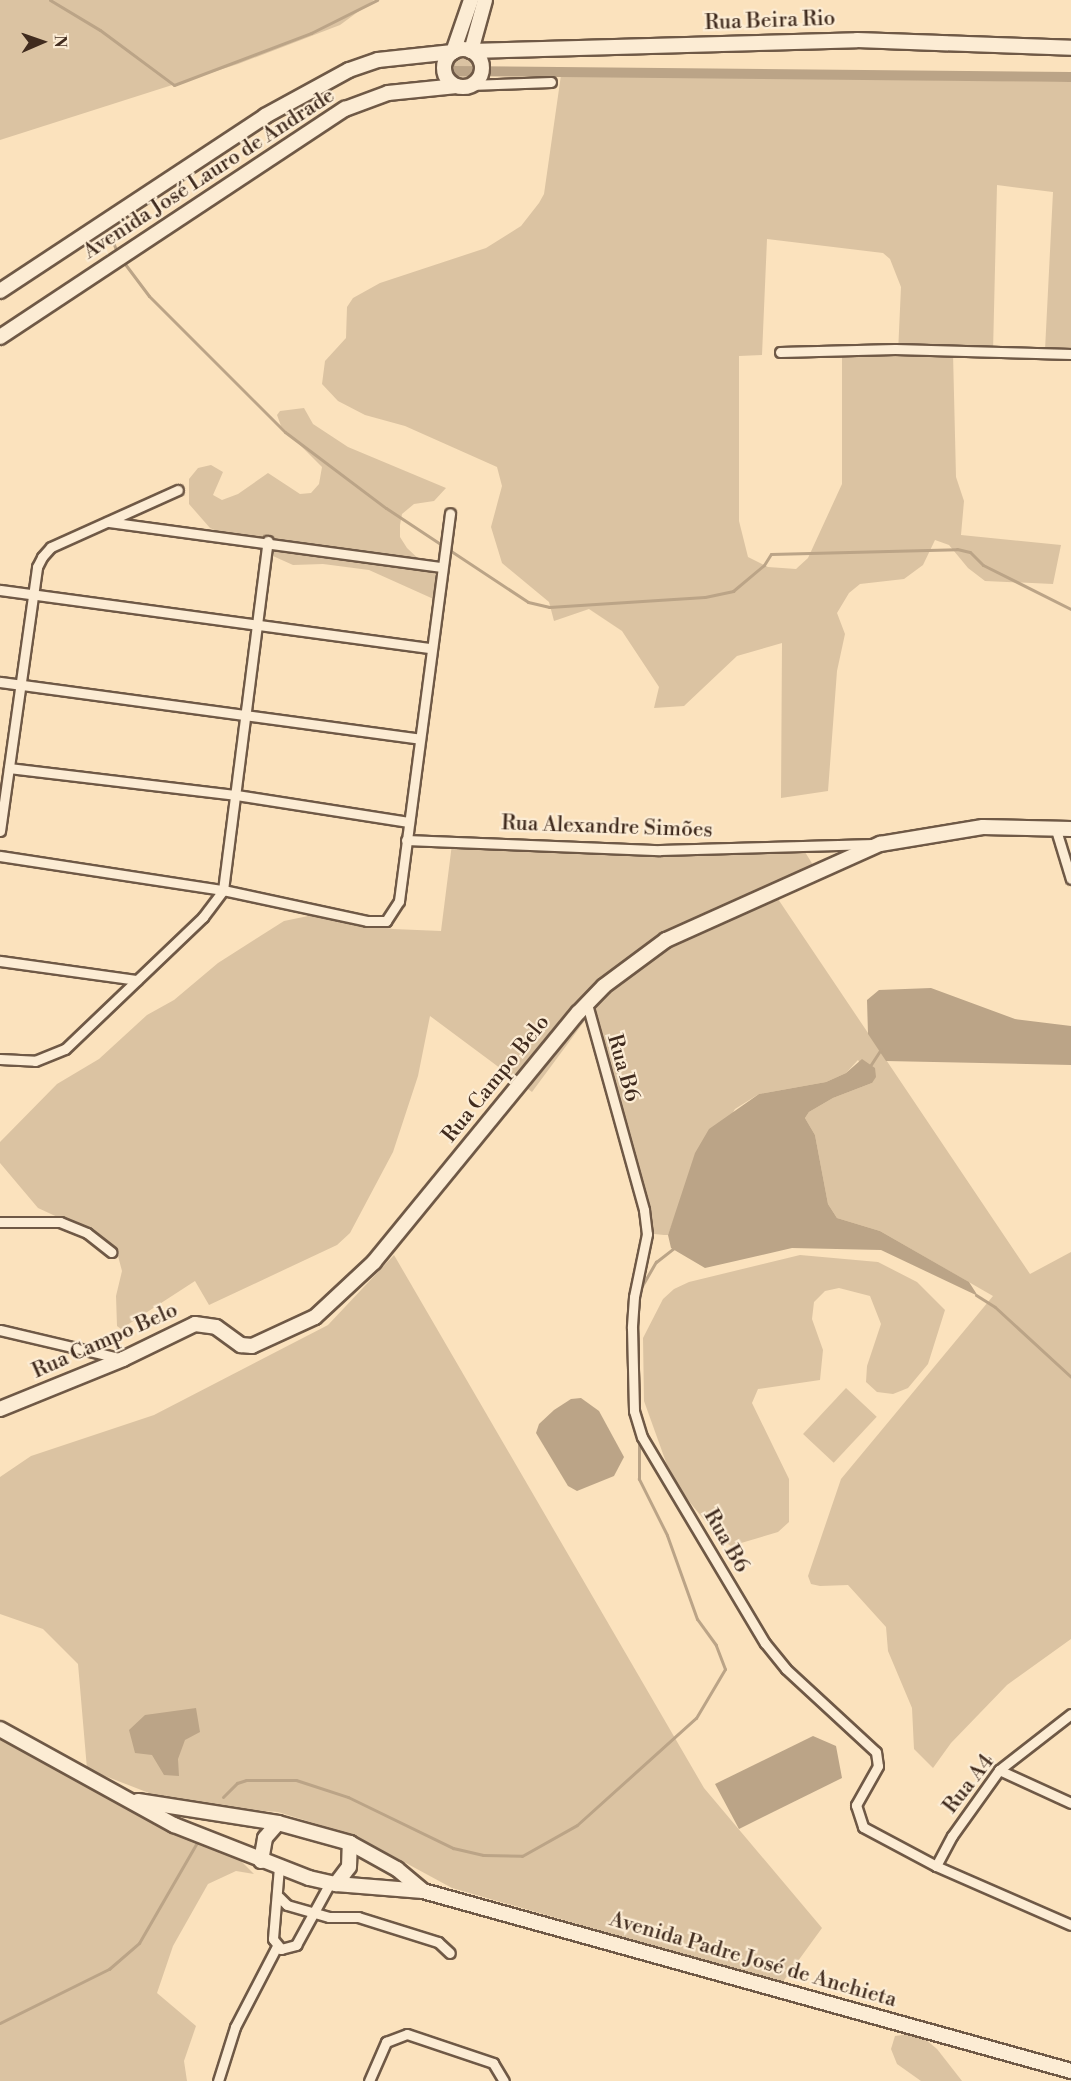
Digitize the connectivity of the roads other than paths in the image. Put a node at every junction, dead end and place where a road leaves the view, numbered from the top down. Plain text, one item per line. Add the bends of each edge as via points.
1 (471, 0) edge
2 (485, 0) edge
3 (1071, 48) edge
4 (471, 51) junction
5 (453, 52) junction
6 (550, 82) dead end
7 (464, 85) junction
8 (0, 291) edge
9 (0, 337) edge
10 (780, 352) dead end
11 (1071, 354) edge
12 (178, 489) dead end
13 (450, 513) dead end
14 (107, 521) junction
15 (268, 541) junction
16 (441, 567) junction
17 (0, 590) edge
18 (33, 594) junction
19 (258, 624) junction
20 (430, 648) junction
21 (0, 682) edge
22 (22, 684) junction
23 (246, 717) junction
24 (419, 739) junction
25 (9, 768) junction
26 (236, 795) junction
27 (409, 822) junction
28 (1071, 829) edge
29 (1056, 830) junction
30 (0, 831) edge
31 (406, 840) junction
32 (879, 844) junction
33 (0, 856) edge
34 (1071, 879) edge
35 (223, 890) junction
36 (0, 961) edge
37 (137, 981) junction
38 (587, 1004) junction
39 (0, 1059) edge
40 (0, 1222) edge
41 (111, 1252) dead end
42 (0, 1330) edge
43 (123, 1359) junction
44 (0, 1409) edge
45 (1071, 1714) edge
46 (0, 1729) edge
47 (999, 1770) junction
48 (124, 1798) junction
49 (1071, 1803) edge
50 (278, 1823) junction
51 (350, 1843) junction
52 (261, 1861) junction
53 (936, 1866) junction
54 (279, 1867) junction
55 (333, 1883) junction
56 (423, 1891) junction
57 (279, 1897) junction
58 (312, 1910) junction
59 (1071, 1925) edge
60 (277, 1946) junction
61 (450, 1953) dead end
62 (1071, 2071) edge
63 (218, 2081) edge
64 (369, 2081) edge
65 (504, 2081) edge

1 - 5 street
2 - 4 street
3 - 4 street, Rua Beira Rio via 857,40
4 - 5 street
4 - 7 street via 482,68 478,78
5 - 7 street via 444,70 448,80
5 - 8 street, Avenida José Lauro de Andrade via 378,60 349,70 265,116
6 - 7 street
7 - 9 street, Avenida José Lauro de Andrade via 388,93 345,110
10 - 11 street via 895,349
12 - 14 street
13 - 16 street
14 - 15 street
14 - 18 street via 51,547 37,567
15 - 16 street
15 - 19 street
16 - 20 street
17 - 18 street
18 - 19 street
18 - 22 street
19 - 20 street
19 - 23 street
20 - 24 street
21 - 22 street
22 - 23 street
22 - 25 street
23 - 24 street
23 - 26 street
24 - 27 street
25 - 26 street
25 - 30 street
26 - 27 street
26 - 35 street
27 - 31 street
28 - 29 street, Rua Campo Belo
29 - 32 street, Rua Campo Belo via 982,826
29 - 34 street
31 - 32 street, Rua Alexandre Simões via 660,850 760,844
31 - 35 street via 399,902 386,921 367,921
32 - 38 street, Rua Campo Belo via 666,940
33 - 35 street
35 - 37 street via 203,917
36 - 37 street
37 - 39 street via 65,1049 35,1060
38 - 43 street, Rua Campo Belo via 374,1262 315,1317 252,1346 241,1346 216,1327 195,1324
38 - 53 street, Rua B6 via 645,1210 647,1234 632,1328 634,1411 642,1437 765,1643 786,1669 876,1752 878,1766 856,1805 863,1827
40 - 41 street via 60,1222 87,1233
42 - 43 street
43 - 44 street, Rua Campo Belo
45 - 47 street, Rua A4
46 - 48 street, Avenida Padre José de Anchieta
47 - 49 street
47 - 53 street, Rua A4 via 952,1836
48 - 50 street, Avenida Padre José de Anchieta
48 - 52 street, Avenida Padre José de Anchieta via 174,1825
50 - 51 street, Avenida Padre José de Anchieta
50 - 52 street via 265,1838
51 - 55 street via 349,1867
51 - 56 street, Avenida Padre José de Anchieta via 397,1869
52 - 54 street, Avenida Padre José de Anchieta
53 - 59 street, Rua B6
54 - 55 street, Avenida Padre José de Anchieta
54 - 57 street
55 - 56 street, Avenida Padre José de Anchieta
55 - 58 street
56 - 62 street, Avenida Padre José de Anchieta
57 - 58 street via 293,1907
57 - 60 street via 273,1939
58 - 60 street via 296,1945 285,1949
58 - 61 street via 329,1917 358,1917 438,1942
60 - 63 street via 235,2027
64 - 65 street via 386,2042 407,2034 493,2063

